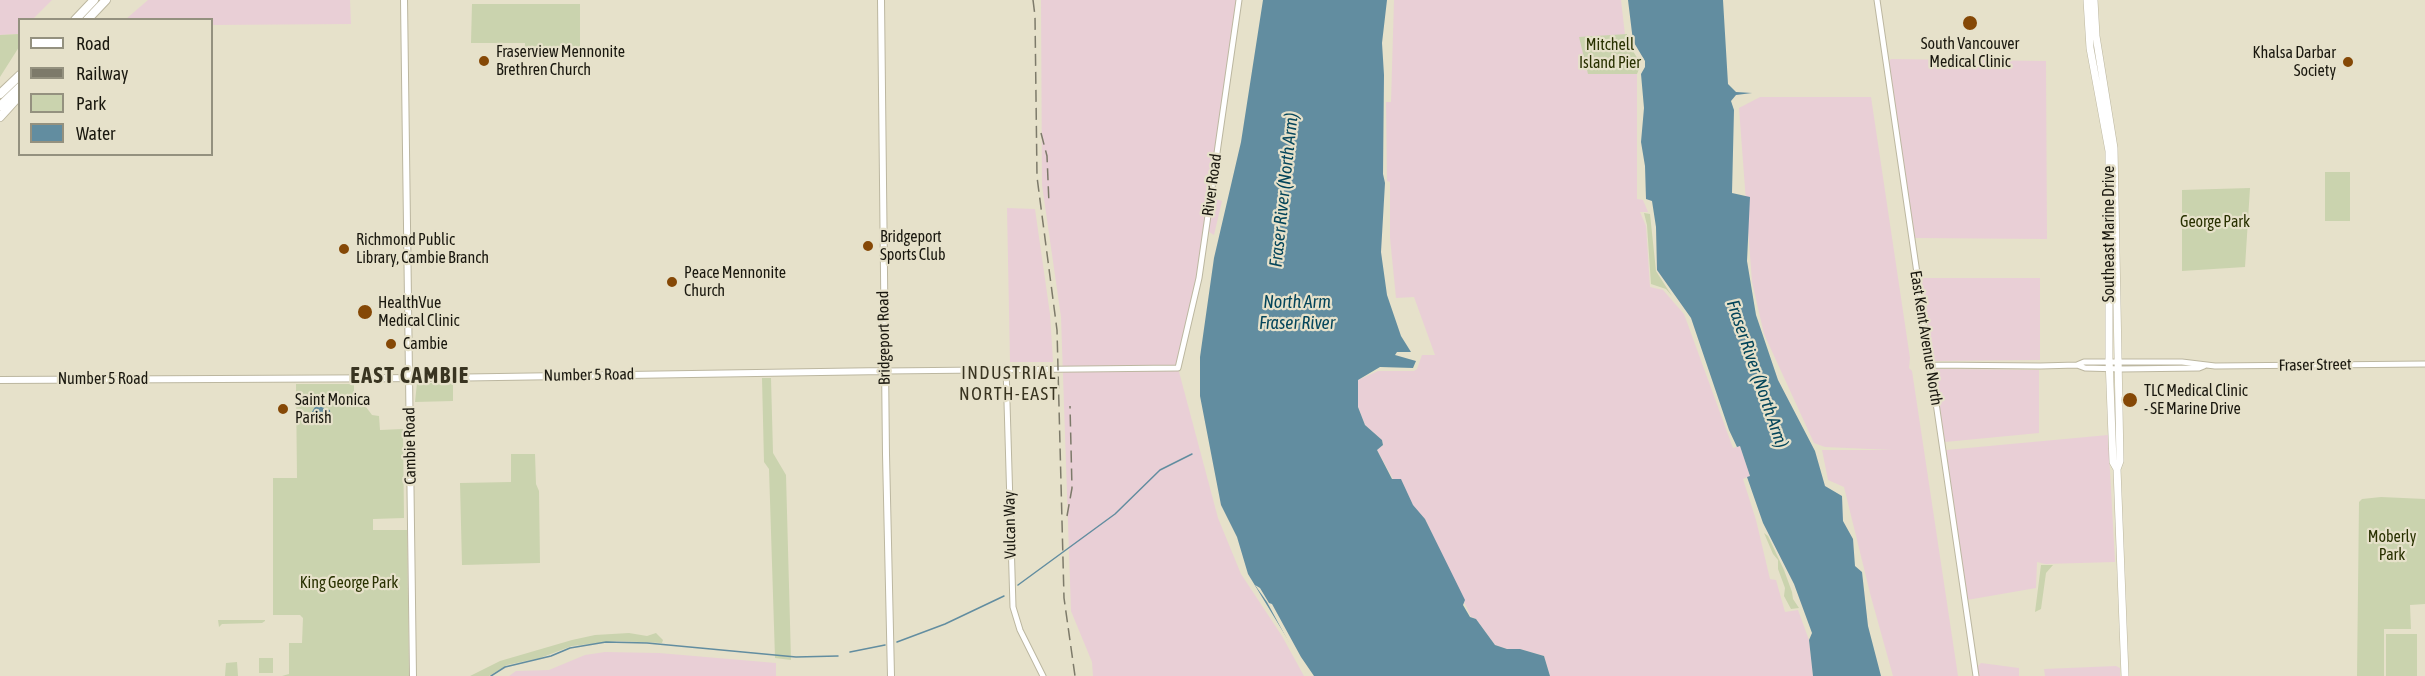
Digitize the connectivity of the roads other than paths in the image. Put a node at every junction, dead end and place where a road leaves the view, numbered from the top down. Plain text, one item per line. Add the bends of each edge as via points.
1 (94, 0) edge
2 (106, 0) edge
3 (404, 0) edge
4 (881, 0) edge
5 (1239, 0) edge
6 (1876, 0) edge
7 (2087, 0) edge
8 (2094, 0) edge
9 (77, 18) edge
10 (90, 18) edge
11 (18, 76) edge
12 (18, 76) edge
13 (18, 89) edge
14 (0, 90) edge
15 (0, 94) edge
16 (18, 97) edge
17 (0, 106) edge
18 (0, 117) edge
19 (2425, 364) edge
20 (1930, 365) junction
21 (2113, 366) junction
22 (1006, 368) junction
23 (1178, 368) joint
24 (885, 371) junction
25 (409, 378) junction
26 (0, 380) edge
27 (413, 676) edge
28 (891, 676) edge
29 (1043, 676) edge
30 (1976, 676) edge
31 (2125, 676) edge

1 - 9 highway
2 - 10 highway
3 - 25 main road, Cambie Road
4 - 24 main road, Bridgeport Road
5 - 23 street, River Road via 1199,278
6 - 20 street, East Kent Avenue North
7 - 21 main road, Southeast Marine Drive via 2090,48 2109,151
8 - 21 main road, Southeast Marine Drive via 2114,148
11 - 14 highway
12 - 15 highway
13 - 17 highway
16 - 18 highway
19 - 21 street, Fraser Street via 2204,366 2182,362
20 - 21 street, Fraser Street
20 - 30 street, East Kent Avenue North
21 - 31 main road, Southeast Marine Drive via 2120,461 2117,469
22 - 23 street, Number 5 Road
22 - 24 street, Number 5 Road
22 - 29 street, Vulcan Way via 1013,607
24 - 25 main road, Number 5 Road
24 - 28 main road, Bridgeport Road
25 - 26 main road, Number 5 Road
25 - 27 main road, Cambie Road

